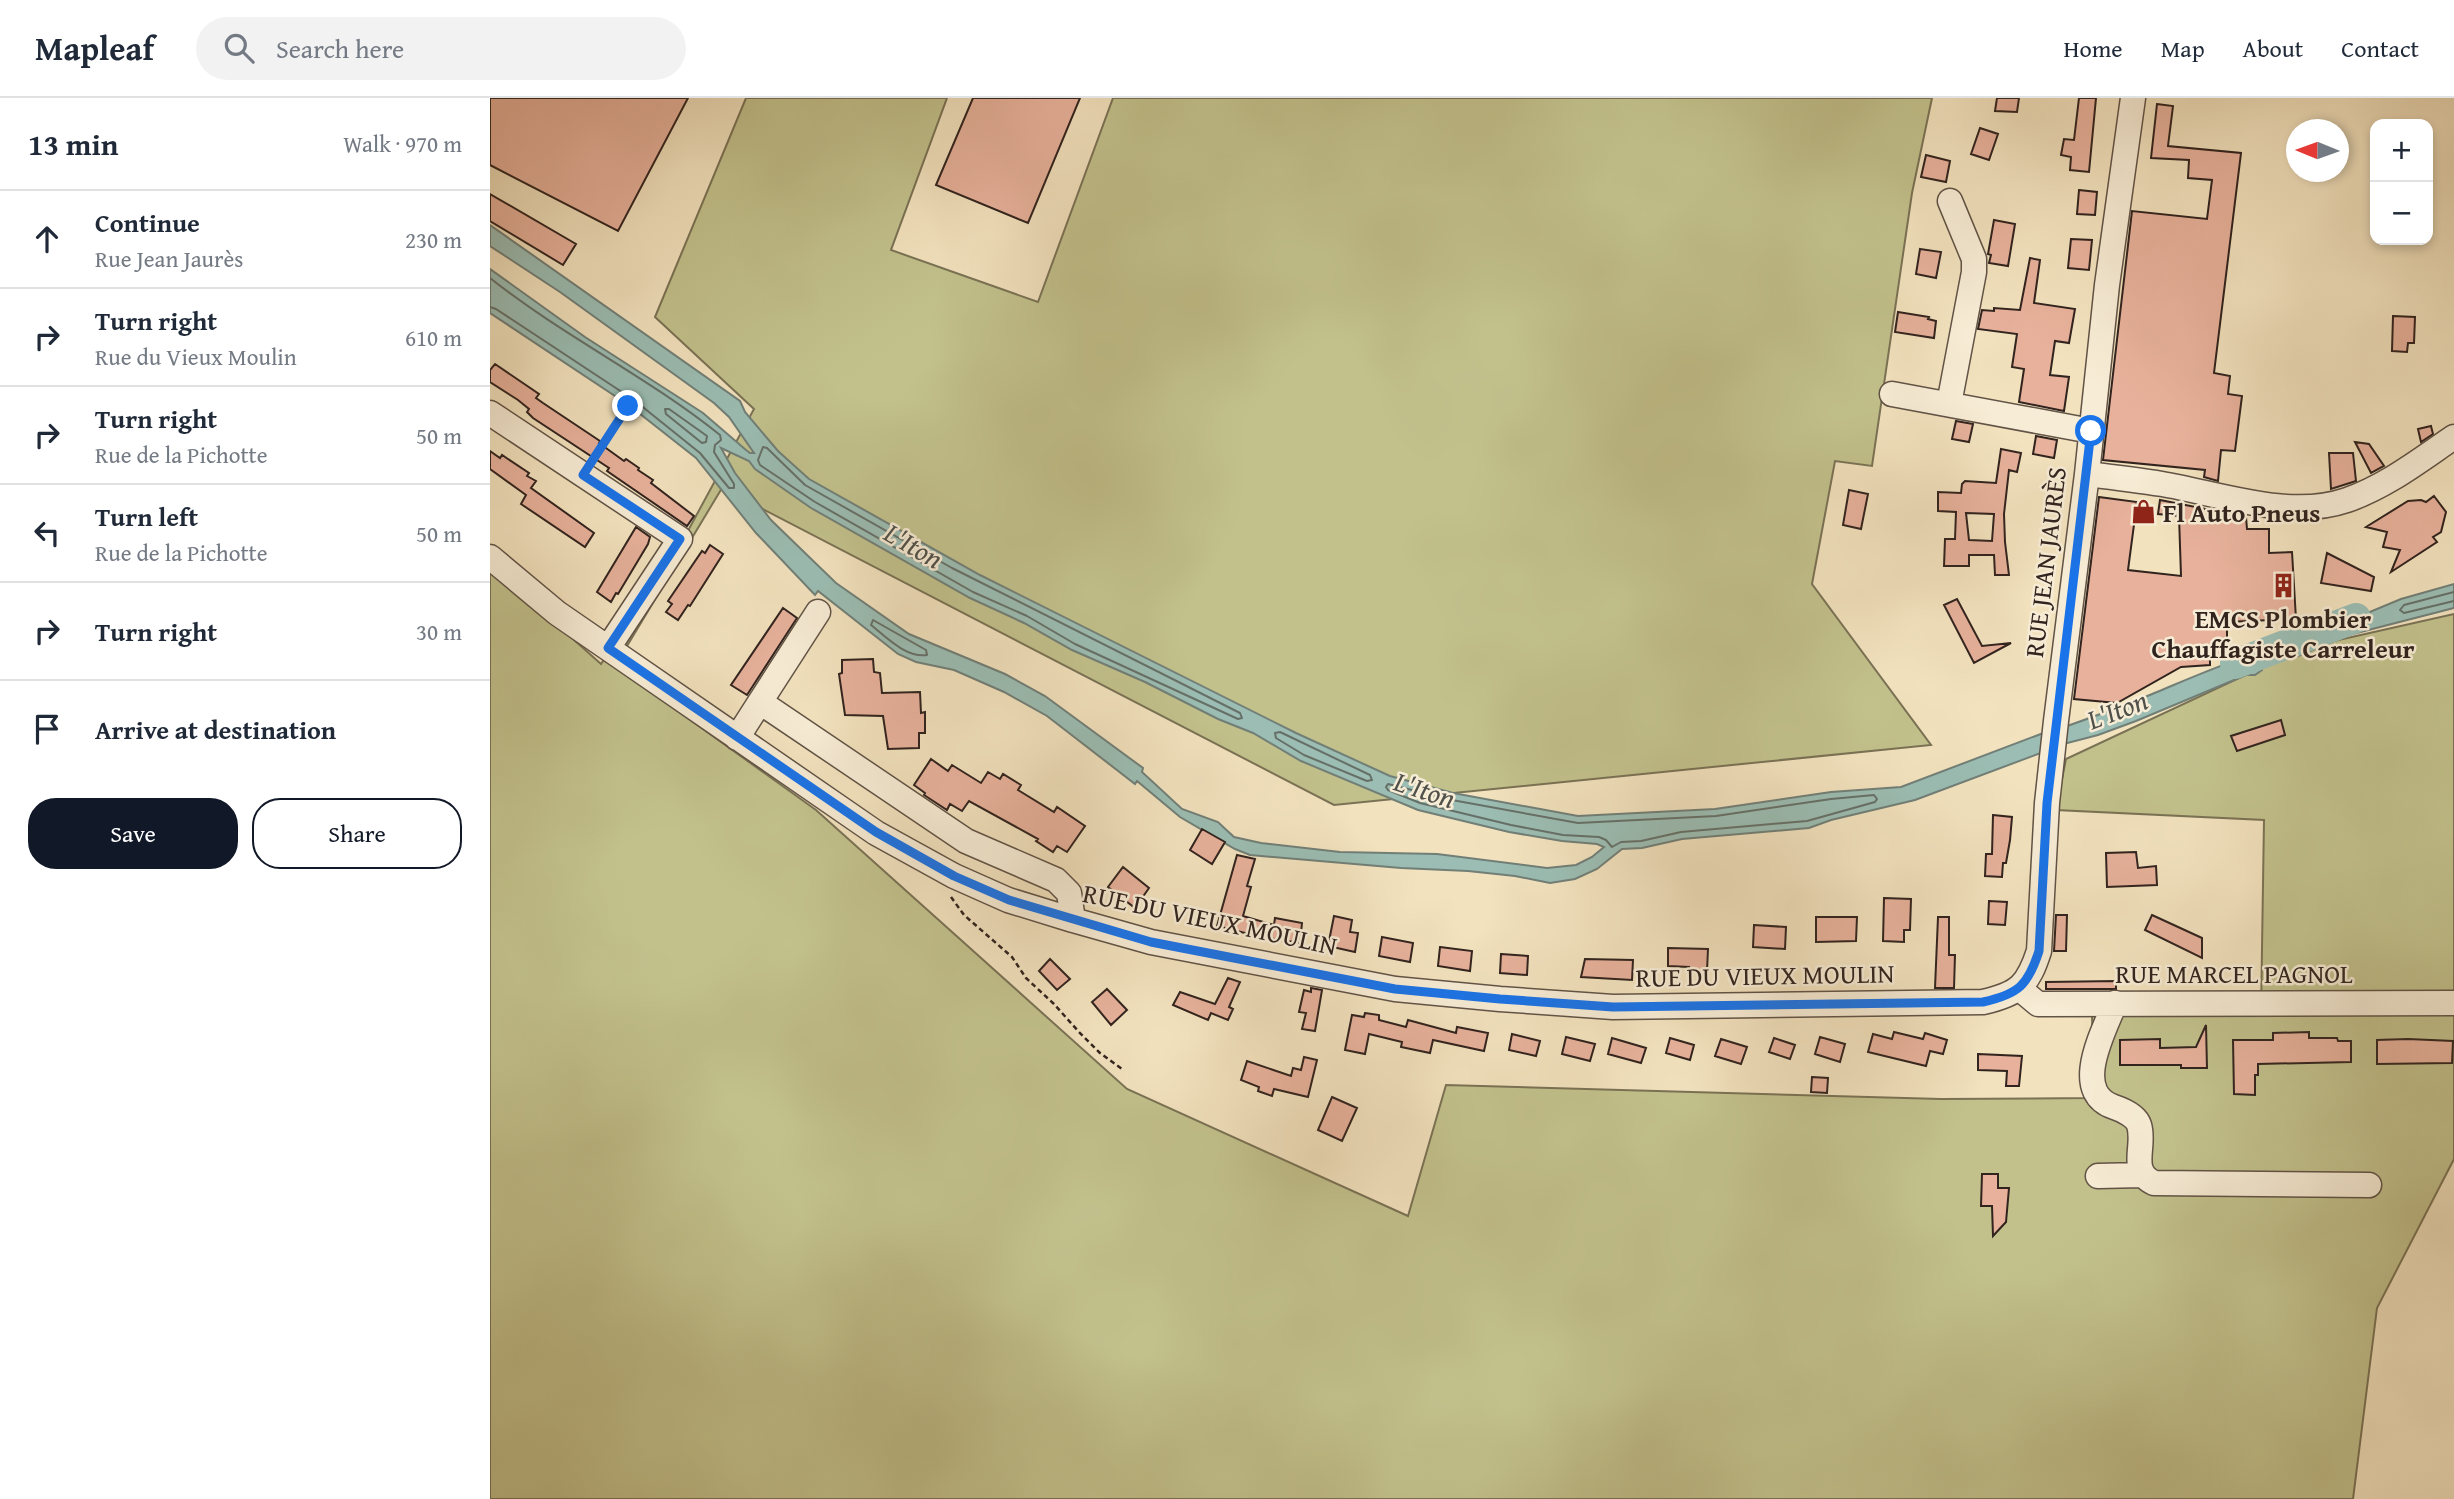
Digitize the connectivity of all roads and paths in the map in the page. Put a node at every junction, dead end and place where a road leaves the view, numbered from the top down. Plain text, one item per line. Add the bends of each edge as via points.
1 (2133, 98) edge
2 (1950, 201) dead end
3 (1892, 394) dead end
4 (1950, 404) junction
5 (628, 406) dead end
6 (490, 413) edge
7 (2091, 431) junction
8 (2454, 437) edge
9 (2087, 474) junction
10 (583, 475) junction
11 (490, 557) edge
12 (818, 612) dead end
13 (608, 648) junction
14 (760, 702) junction
15 (737, 738) junction
16 (954, 876) junction
17 (1073, 920) junction
18 (2020, 989) junction
19 (2115, 1003) junction
20 (2454, 1003) edge
21 (1122, 1069) dead end
22 (2142, 1175) junction
23 (2098, 1176) dead end
24 (2369, 1185) dead end

1 - 7 street, RUE JEAN JAURÈS
2 - 4 street via 1974,259 1974,272
3 - 4 street
4 - 7 street
5 - 10 path
6 - 10 street
7 - 9 street, RUE JEAN JAURÈS
8 - 9 street via 2385,483 2346,500 2311,507
9 - 18 street, RUE JEAN JAURÈS via 2047,803 2039,951 2032,974
10 - 13 street via 680,539
11 - 13 street, RUE DU VIEUX MOULIN
12 - 14 street
13 - 15 street, RUE DU VIEUX MOULIN
14 - 15 street
14 - 17 street via 966,841 1056,880 1069,893
15 - 16 street, RUE DU VIEUX MOULIN via 876,832
16 - 17 street, RUE DU VIEUX MOULIN
16 - 21 path via 951,898 964,915 1012,957 1026,978 1100,1053
17 - 18 street, RUE DU VIEUX MOULIN via 1151,942 1395,989 1500,999 1613,1007 1983,1002 2005,998
18 - 19 street, RUE MARCEL PAGNOL via 2038,1004
19 - 20 street, RUE MARCEL PAGNOL
19 - 22 street via 2095,1054 2092,1085 2106,1105 2132,1116 2139,1125
22 - 23 street
22 - 24 street via 2154,1183

